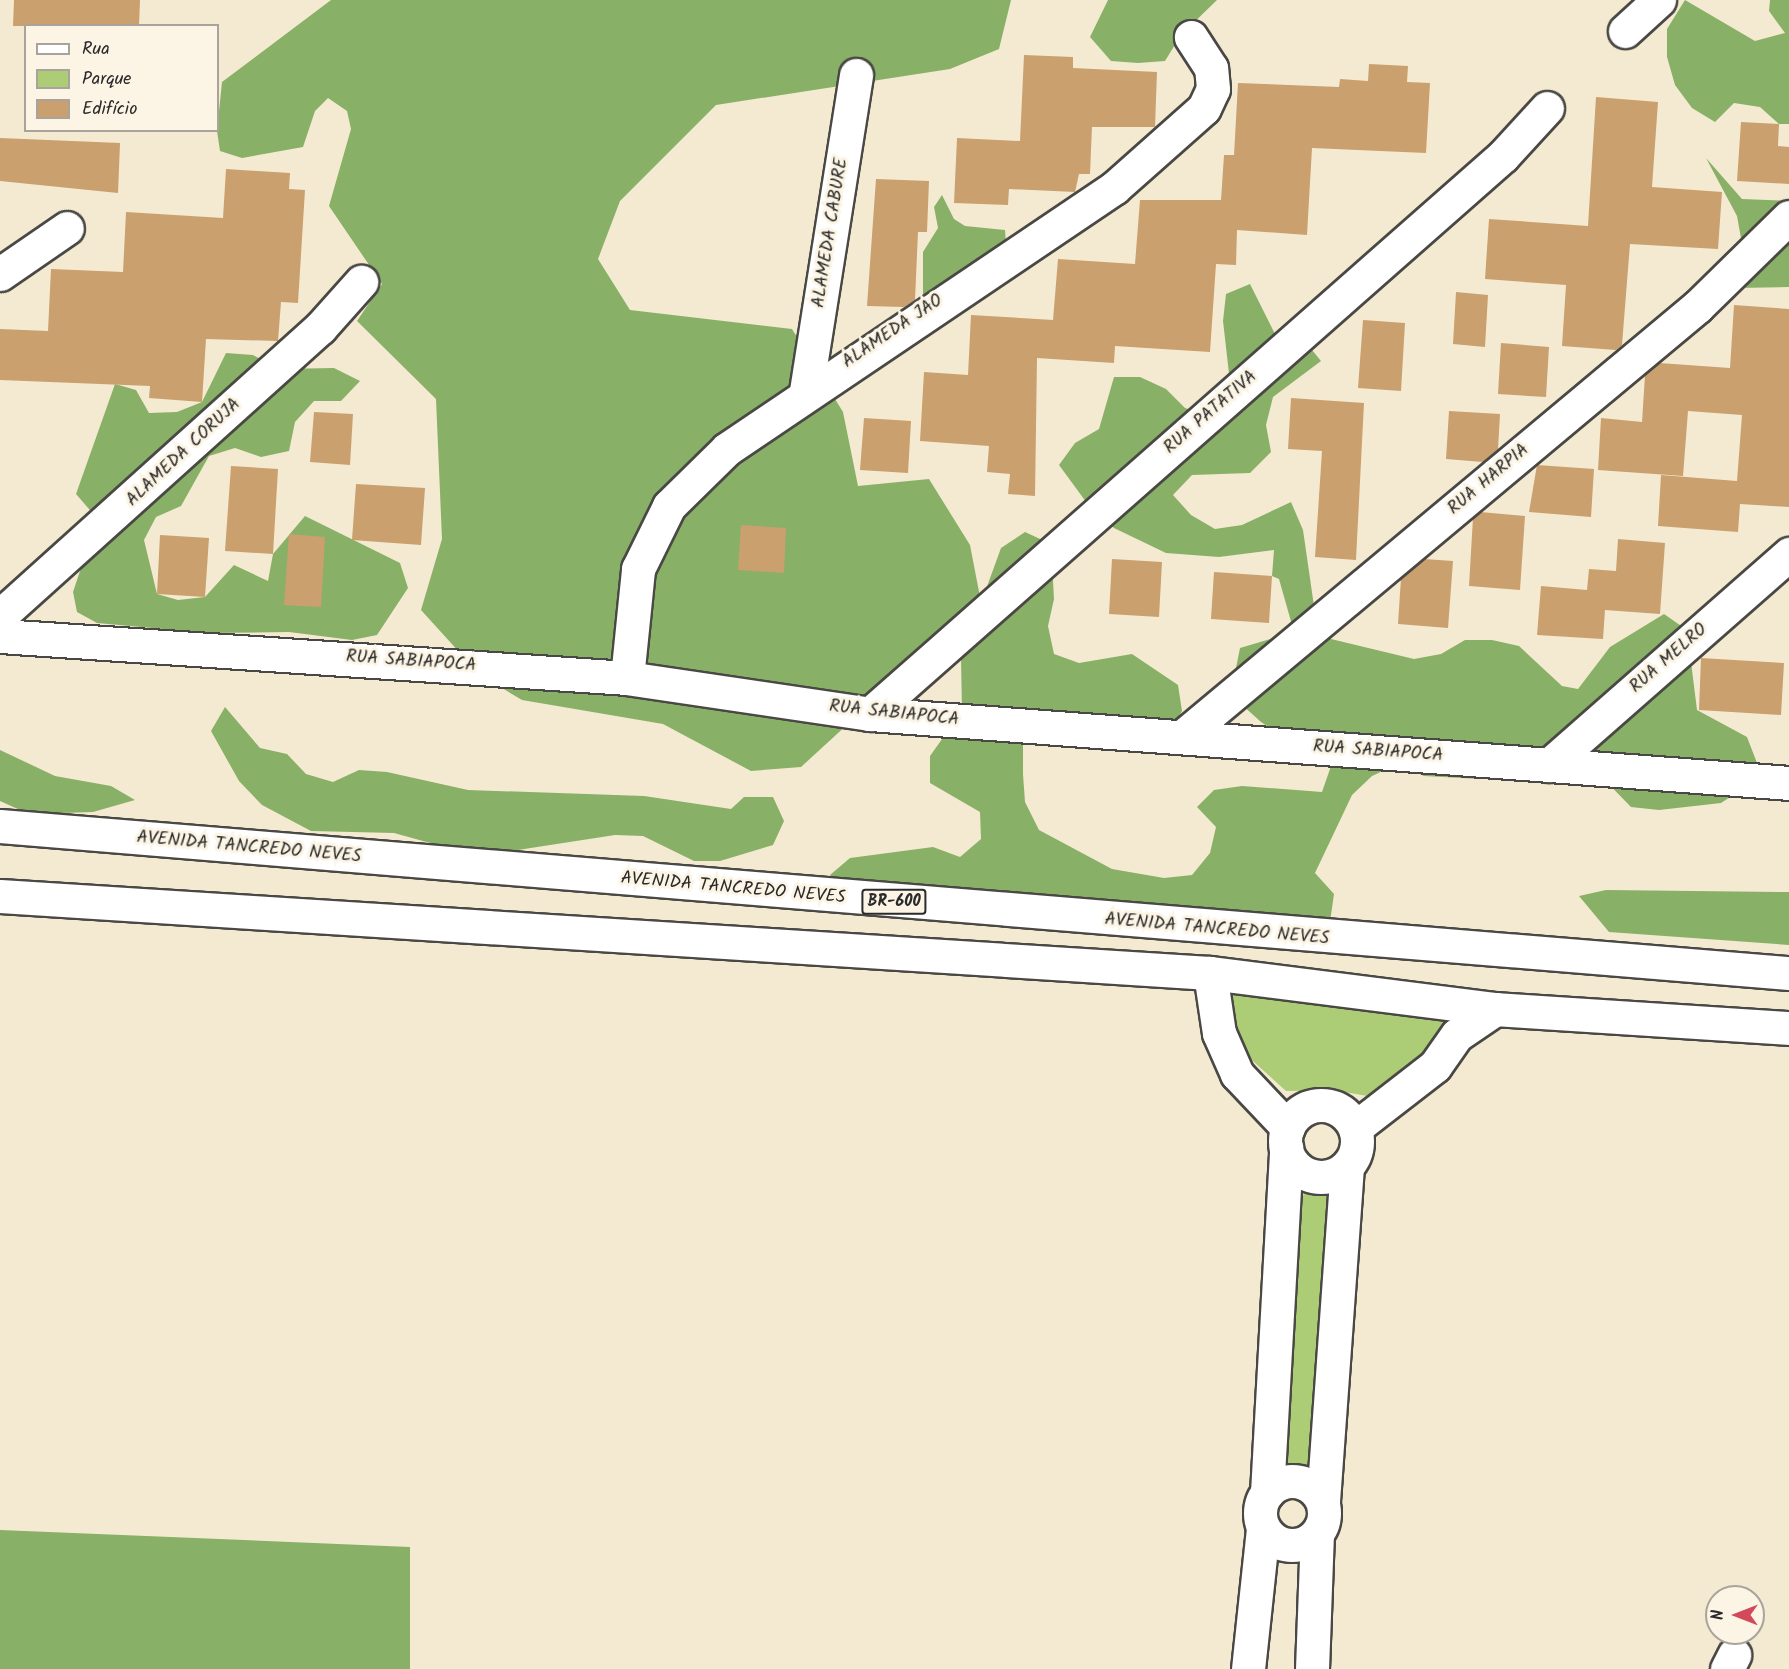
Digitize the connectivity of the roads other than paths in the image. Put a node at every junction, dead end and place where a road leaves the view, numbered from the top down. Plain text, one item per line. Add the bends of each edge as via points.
1 (1659, 0) edge
2 (1625, 31) dead end
3 (1191, 37) dead end
4 (856, 75) dead end
5 (1547, 108) dead end
6 (1789, 217) edge
7 (67, 228) dead end
8 (0, 274) edge
9 (361, 282) dead end
10 (806, 391) junction
11 (1789, 554) edge
12 (0, 616) edge
13 (0, 636) edge
14 (627, 678) junction
15 (870, 714) junction
16 (1182, 736) junction
17 (1549, 765) junction
18 (1789, 783) edge
19 (0, 826) edge
20 (0, 896) edge
21 (1210, 973) junction
22 (1789, 973) edge
23 (1495, 1009) junction
24 (1789, 1028) edge
25 (1355, 1128) junction
26 (1287, 1138) junction
27 (1347, 1167) junction
28 (1267, 1493) junction
29 (1323, 1501) junction
30 (1263, 1529) junction
31 (1317, 1535) junction
32 (1248, 1669) edge
33 (1312, 1669) edge

1 - 2 street
3 - 10 street, ALAMEDA JAO via 1211,68 1213,88 1204,108 1114,188
4 - 10 street, ALAMEDA CABURE
5 - 15 street, RUA PATATIVA via 1503,156
6 - 16 street, RUA HARPIA via 1698,306
7 - 8 street
9 - 12 street, ALAMEDA CORUJA via 320,328
10 - 14 street, ALAMEDA JAO via 727,449 669,507 638,569
11 - 17 street, RUA MELRO
13 - 14 street, RUA SABIAPOCA
14 - 15 street, RUA SABIAPOCA
15 - 16 street, RUA SABIAPOCA
16 - 17 street, RUA SABIAPOCA
17 - 18 street, RUA SABIAPOCA
19 - 22 street, AVENIDA TANCREDO NEVES / BR-600
20 - 21 street
21 - 23 street
21 - 26 street via 1219,1033 1237,1074
23 - 24 street
23 - 25 street via 1457,1035 1435,1066
25 - 26 street via 1328,1105 1304,1109
25 - 27 street via 1356,1148
26 - 27 street via 1299,1170 1310,1176 1336,1174
26 - 28 street
27 - 29 street
28 - 29 street via 1297,1481
28 - 30 street via 1260,1517
29 - 31 street via 1323,1524
30 - 31 street via 1289,1546
30 - 32 street
31 - 33 street

